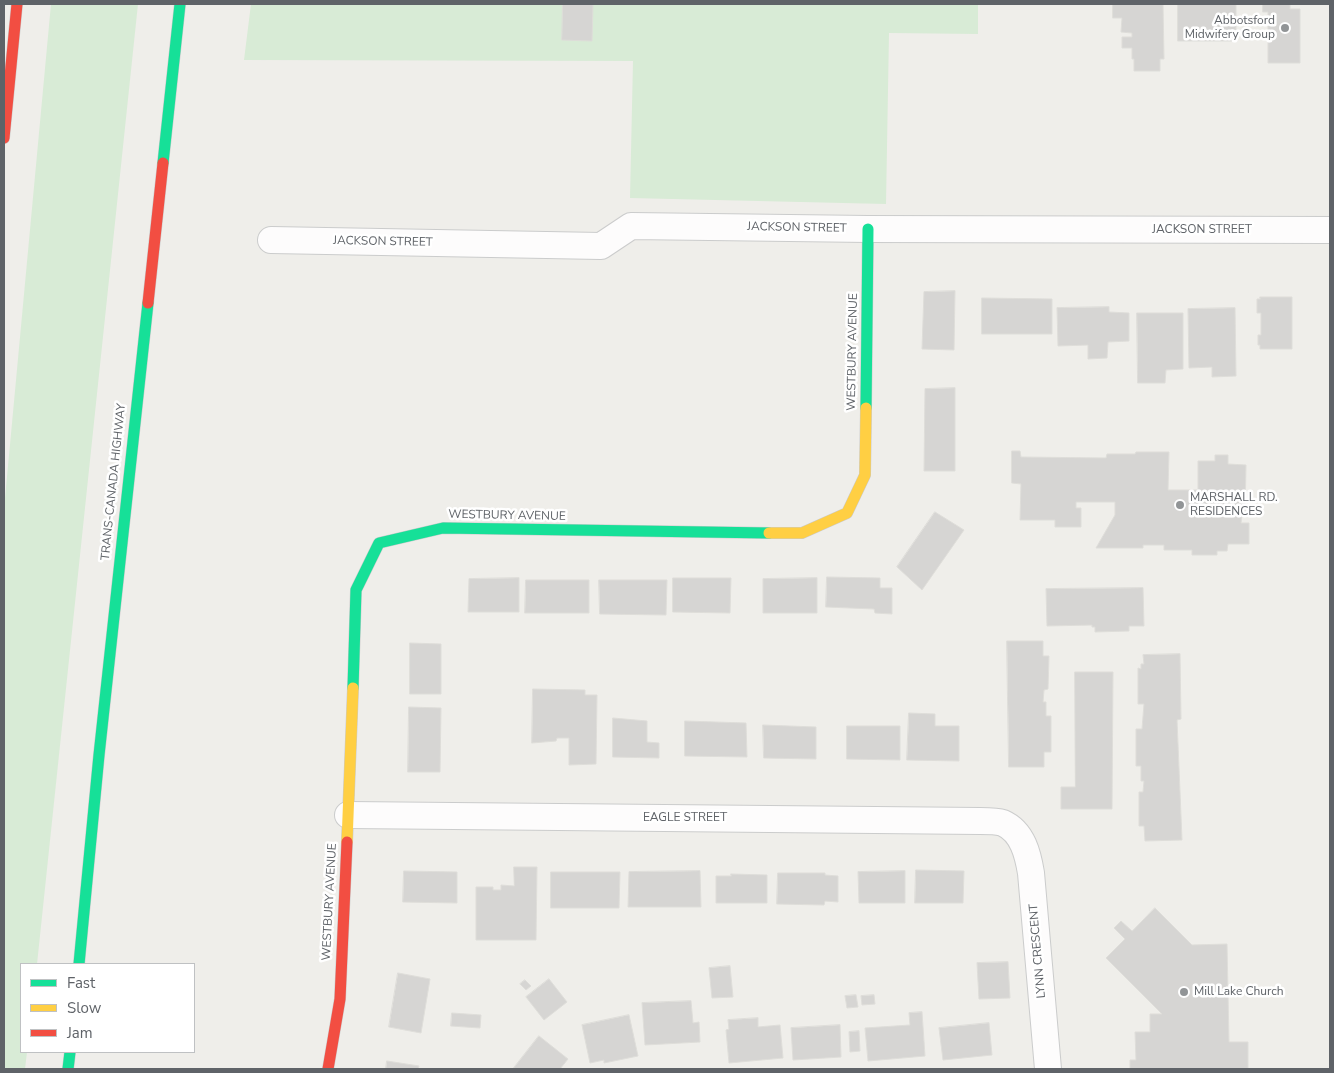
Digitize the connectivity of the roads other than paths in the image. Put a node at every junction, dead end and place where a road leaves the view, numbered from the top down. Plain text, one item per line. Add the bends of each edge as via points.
1 (17, 4) edge
2 (180, 4) edge
3 (4, 138) edge
4 (868, 230) junction
5 (1330, 230) edge
6 (271, 240) dead end
7 (348, 815) junction
8 (1018, 835) joint
9 (79, 963) edge
10 (70, 1053) edge
11 (68, 1069) edge
12 (328, 1069) edge
13 (1048, 1069) edge

1 - 3 main road
2 - 9 main road, TRANS-CANADA HIGHWAY
4 - 5 street, JACKSON STREET
4 - 6 street, JACKSON STREET via 631,226 601,246
4 - 7 main road, WESTBURY AVENUE via 865,475 847,513 802,533 443,528 379,543 356,590
7 - 8 street, EAGLE STREET via 980,821 1003,823
7 - 12 main road, WESTBURY AVENUE via 340,999
8 - 13 street, LYNN CRESCENT via 1028,852 1031,873
10 - 11 main road

